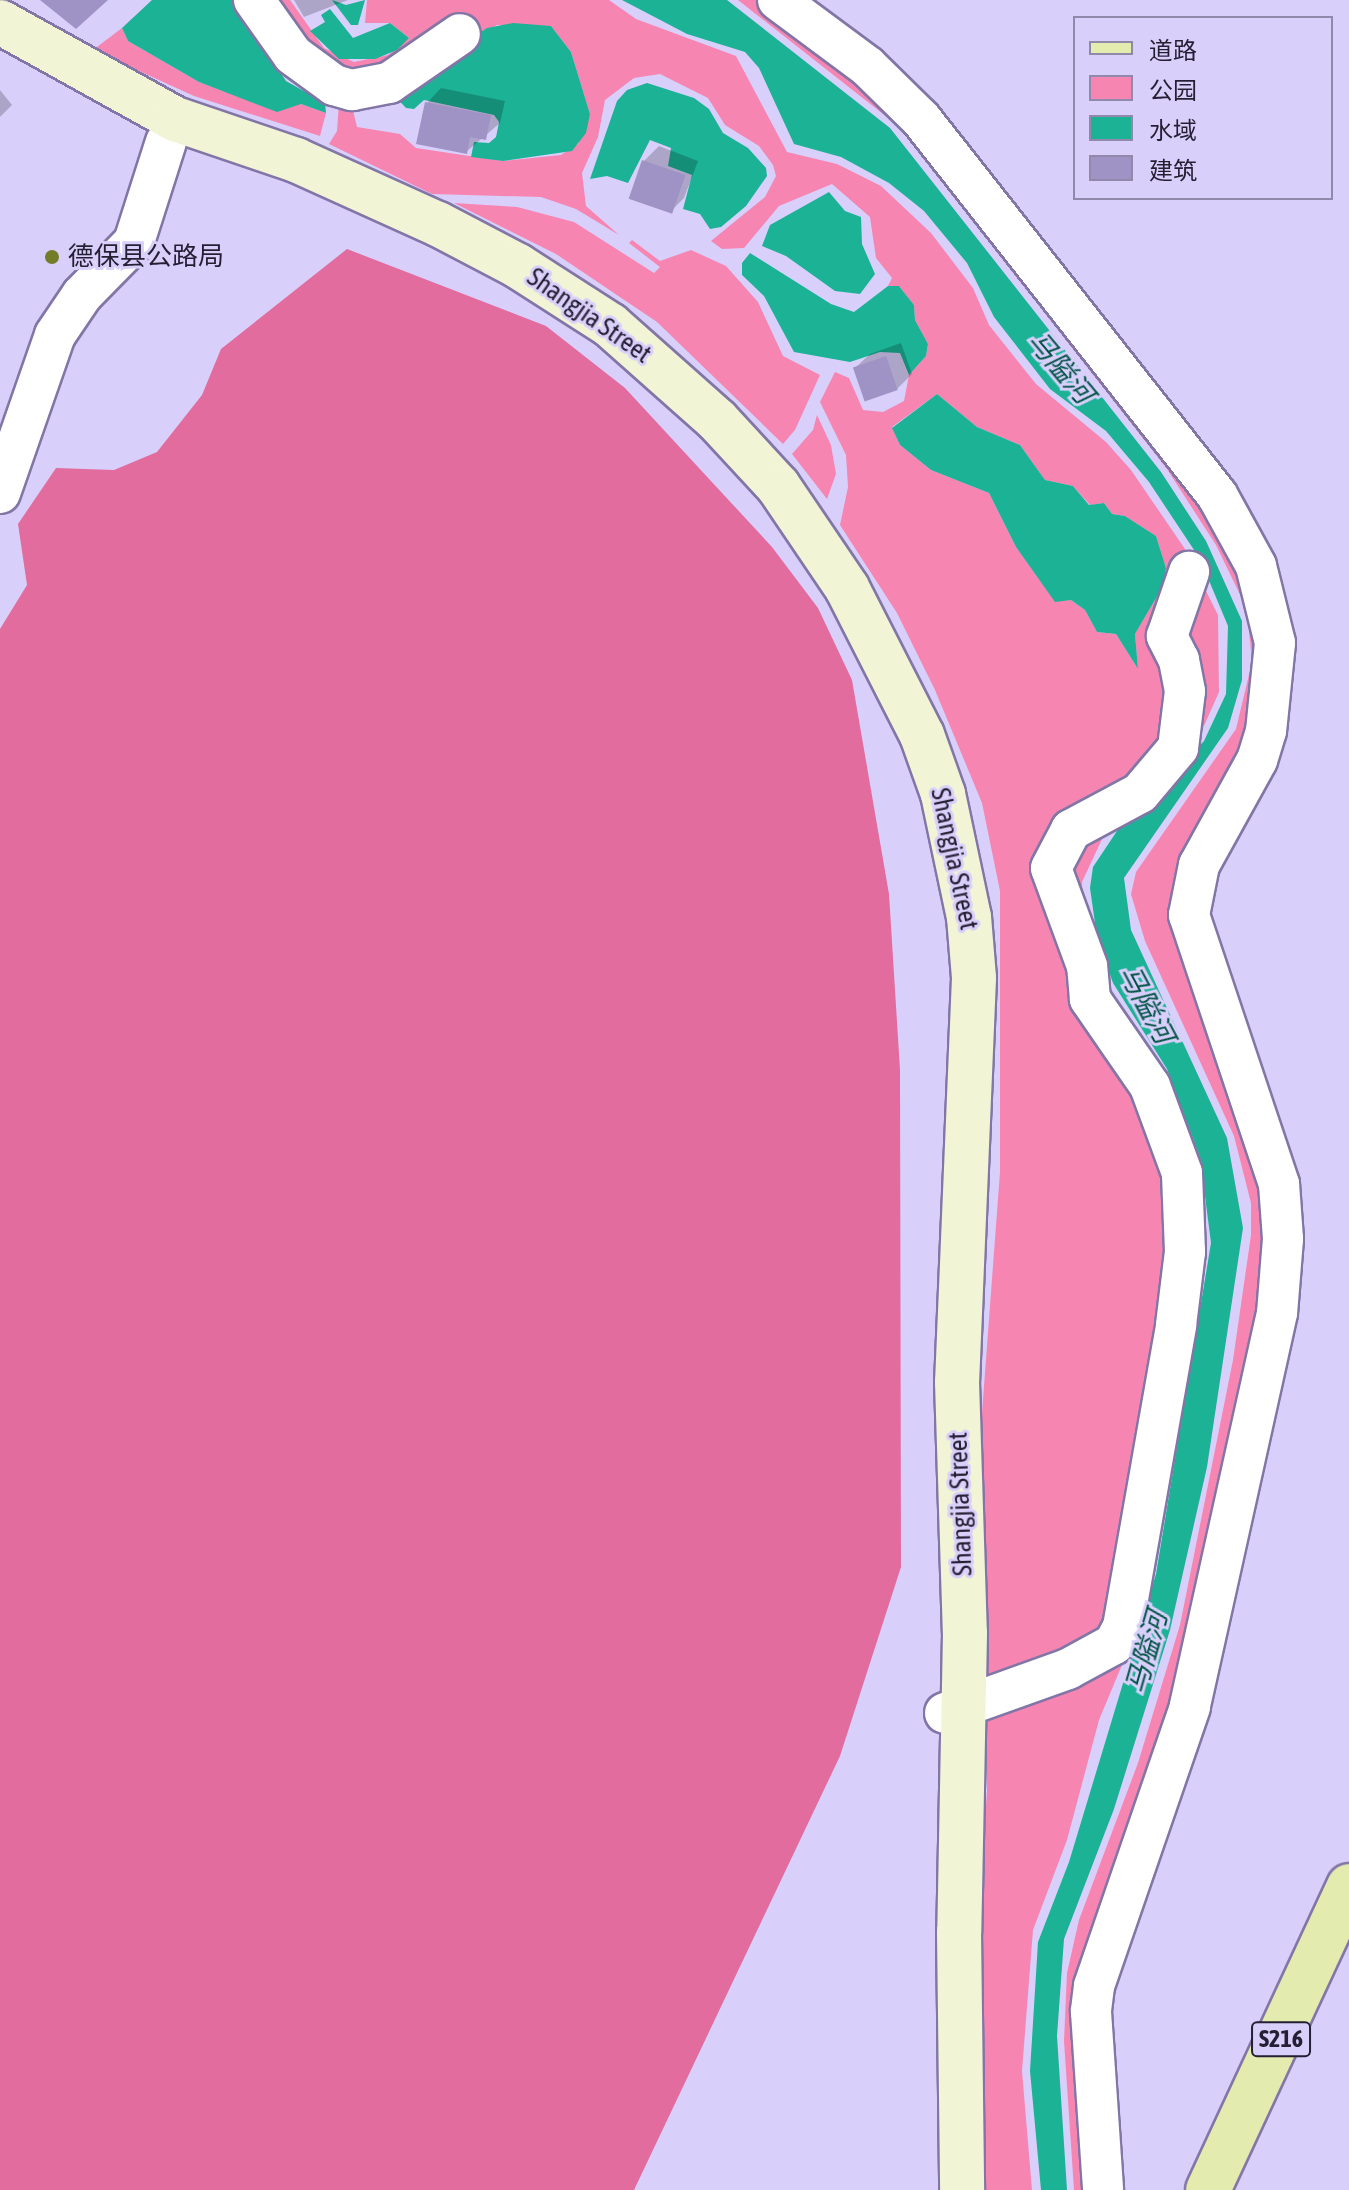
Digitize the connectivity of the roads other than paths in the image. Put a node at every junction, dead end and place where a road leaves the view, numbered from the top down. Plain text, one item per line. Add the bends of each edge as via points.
1 (254, 0) edge
2 (778, 0) edge
3 (0, 22) edge
4 (460, 34) dead end
5 (0, 43) edge
6 (166, 142) junction
7 (0, 493) edge
8 (1189, 572) dead end
9 (954, 1711) junction
10 (1349, 1886) edge
11 (1349, 1943) edge
12 (942, 2190) edge
13 (962, 2190) edge
14 (1103, 2190) edge
15 (1208, 2190) edge
16 (1230, 2190) edge

1 - 4 street via 293,55 334,85 352,90 389,83
2 - 14 street via 867,66 921,119 1217,495 1256,566 1275,643 1266,731 1257,760 1199,865 1189,915 1279,1184 1283,1239 1277,1313 1193,1695 1094,1986 1091,2012
3 - 9 street, Shangjia Street via 175,119 232,135 374,192 567,295 666,371 717,420 778,486 861,611 928,750 969,917 973,1075 957,1382
5 - 6 street, Shangjia Street
6 - 7 street via 134,242 82,295 55,335
6 - 9 street, Shangjia Street via 224,159 358,213 505,281 596,338 653,387 762,498 852,632 924,799 952,919 955,1075 940,1381
8 - 9 street via 1167,636 1185,691 1178,748 1140,793 1071,830 1051,868 1087,966 1090,999 1150,1086 1182,1173 1185,1252 1176,1325 1123,1627 1114,1644 1096,1655
9 - 12 street, Shangjia Street
9 - 13 street, Shangjia Street
10 - 15 main road, S216
11 - 16 main road, S216

